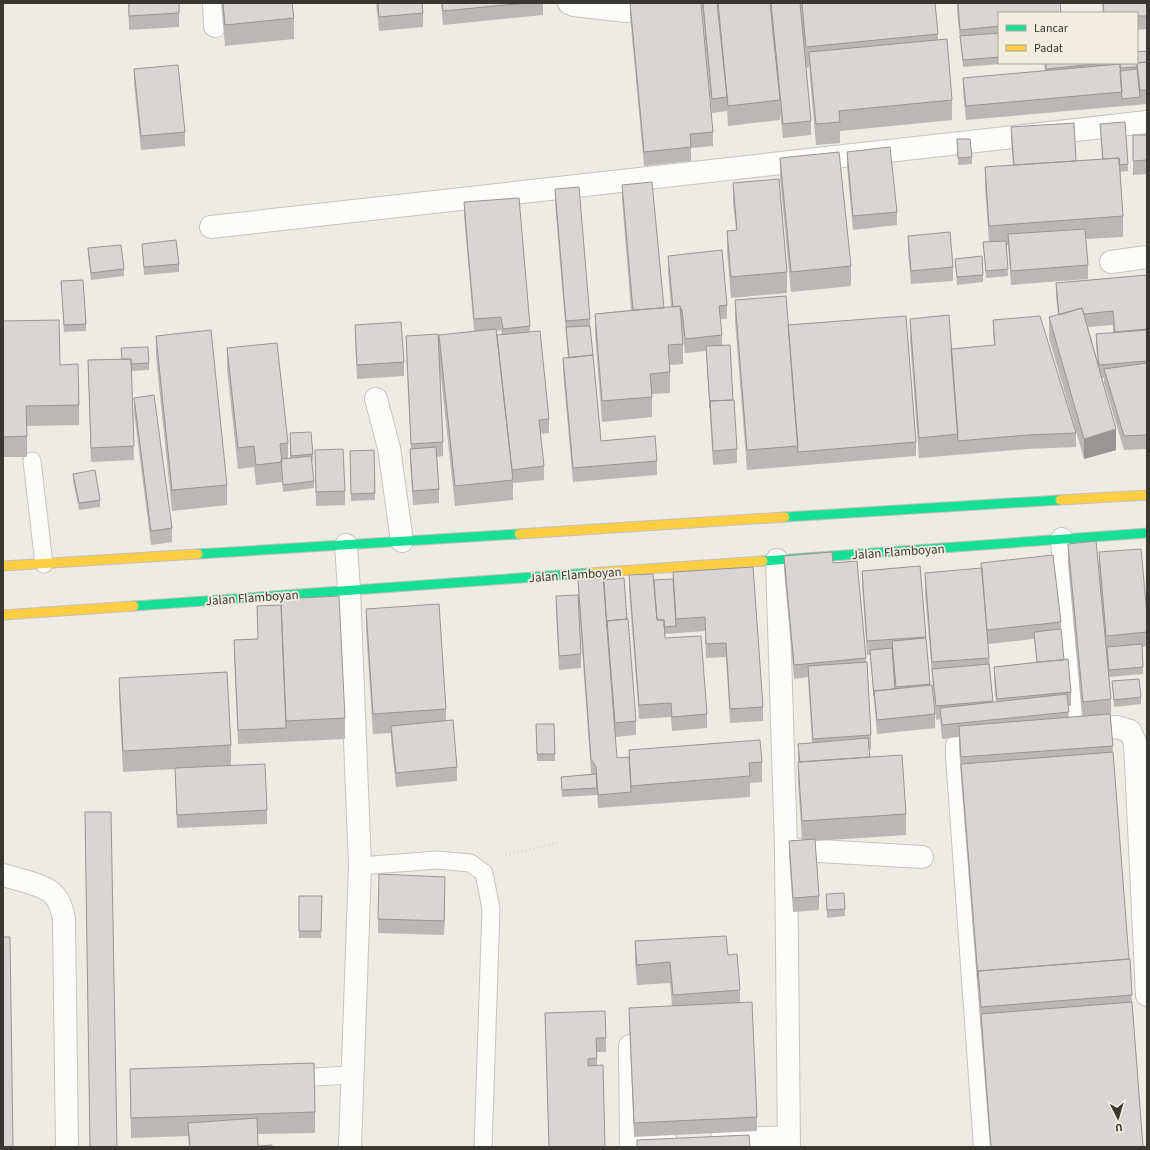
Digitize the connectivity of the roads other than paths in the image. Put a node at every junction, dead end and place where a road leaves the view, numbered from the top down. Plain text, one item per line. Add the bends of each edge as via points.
1 (214, 3) edge
2 (569, 3) edge
3 (680, 3) edge
4 (215, 26) dead end
5 (1147, 122) edge
6 (211, 227) dead end
7 (1147, 256) edge
8 (1111, 262) dead end
9 (376, 399) dead end
10 (32, 461) dead end
11 (1147, 495) edge
12 (1147, 533) edge
13 (1062, 539) junction
14 (402, 541) junction
15 (346, 545) junction
16 (777, 560) junction
17 (44, 564) junction
18 (3, 566) edge
19 (349, 590) junction
20 (3, 615) edge
21 (1004, 738) edge
22 (786, 849) junction
23 (922, 857) dead end
24 (360, 866) junction
25 (3, 875) edge
26 (1147, 995) edge
27 (630, 1046) edge
28 (352, 1075) junction
29 (280, 1078) edge
30 (789, 1142) edge
31 (631, 1145) edge
32 (67, 1147) edge
33 (350, 1147) edge
34 (483, 1147) edge
35 (985, 1147) edge

1 - 4 street
2 - 3 street via 626,11
5 - 6 street
7 - 8 street
9 - 14 street via 389,448
10 - 17 lane
11 - 14 main road
12 - 13 main road, Jalan Flamboyan
13 - 16 main road, Jalan Flamboyan
13 - 26 street via 1067,730 1117,727 1130,731 1135,742
14 - 15 main road
15 - 17 main road
15 - 19 street
16 - 19 main road, Jalan Flamboyan
16 - 22 street
17 - 18 main road
19 - 20 main road, Jalan Flamboyan
19 - 24 street
21 - 35 street via 964,742 958,746
22 - 23 street
22 - 30 street
24 - 28 street
24 - 34 lane via 437,860 470,863 484,873 490,909
25 - 32 street via 43,887 54,894 61,905 64,919
27 - 31 street
28 - 29 lane
28 - 33 street
30 - 31 street via 694,1141

